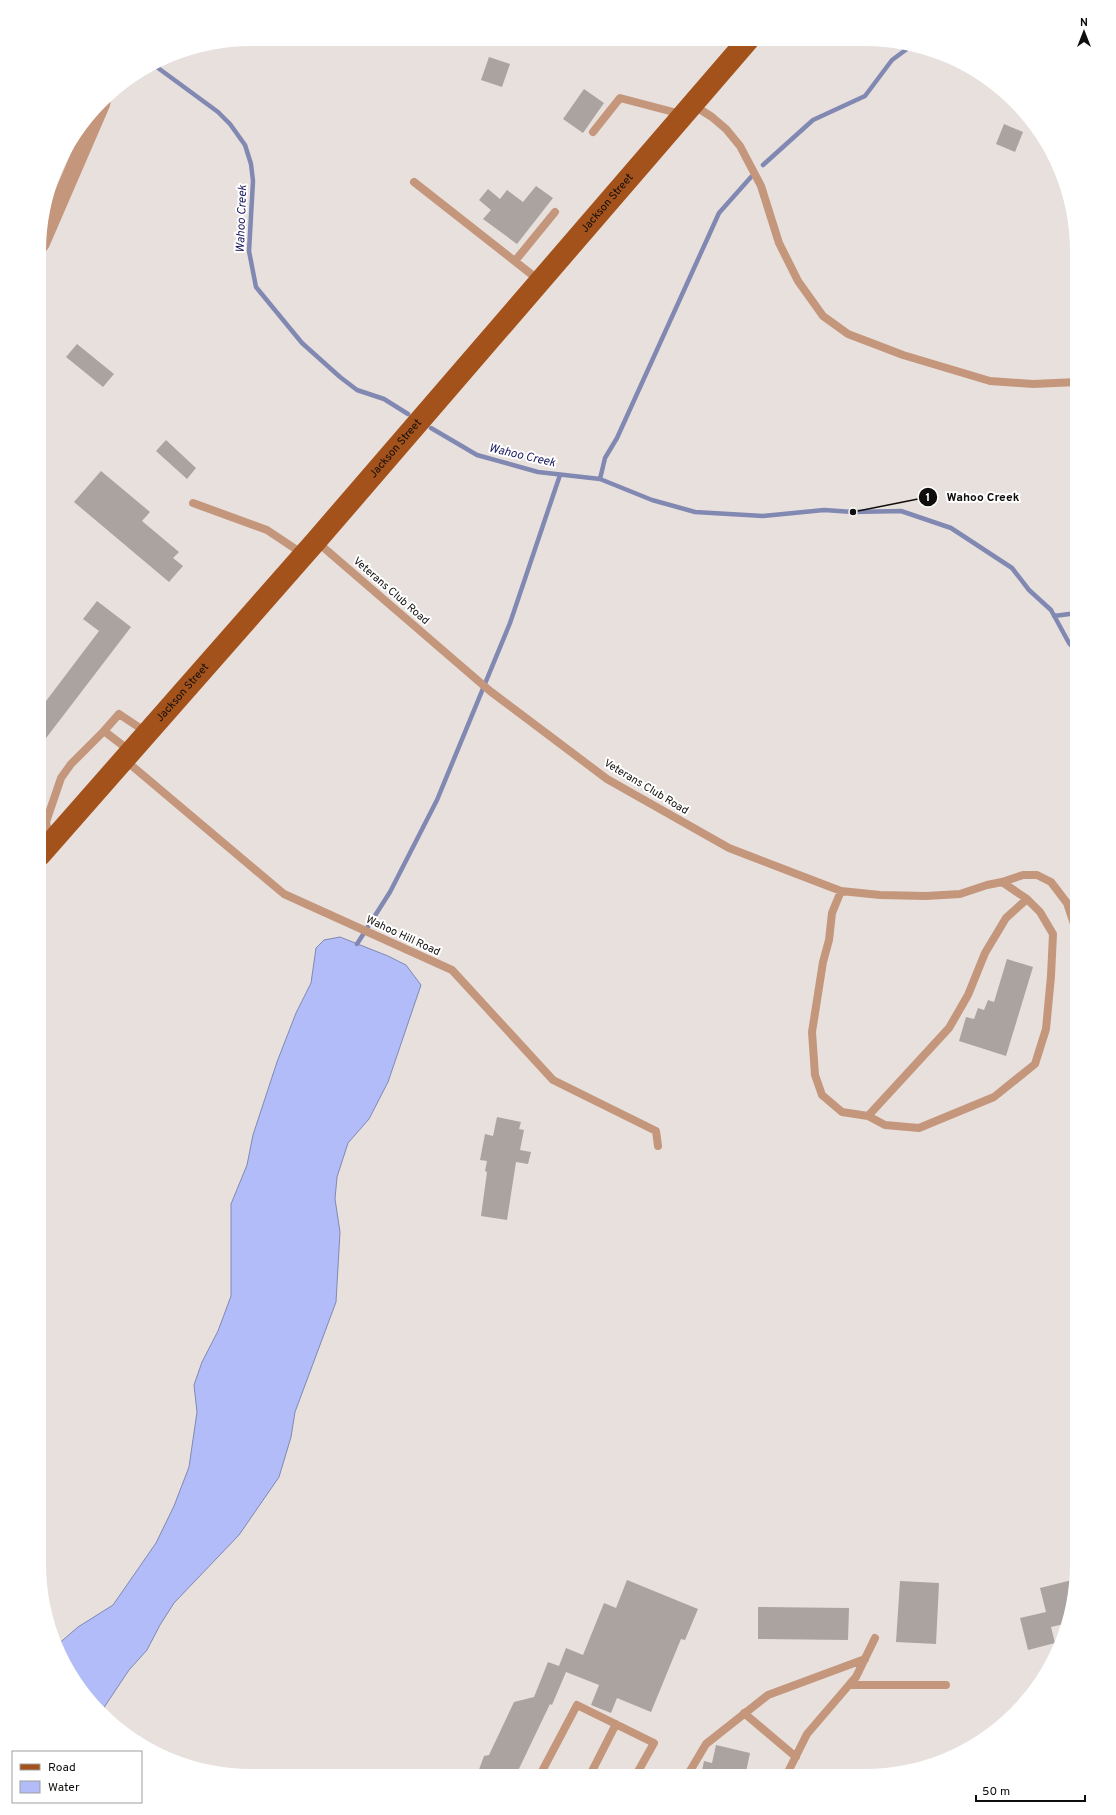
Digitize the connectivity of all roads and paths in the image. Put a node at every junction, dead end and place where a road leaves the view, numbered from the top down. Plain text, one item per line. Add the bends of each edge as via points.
1 (743, 46) edge
2 (688, 110) junction
3 (96, 117) edge
4 (593, 132) dead end
5 (414, 182) dead end
6 (555, 212) dead end
7 (47, 230) edge
8 (515, 261) junction
9 (540, 281) junction
10 (1070, 382) edge
11 (193, 503) dead end
12 (310, 548) junction
13 (104, 730) junction
14 (147, 733) junction
15 (127, 755) junction
16 (46, 822) edge
17 (46, 848) edge
18 (1002, 882) junction
19 (841, 891) junction
20 (1026, 899) junction
21 (1070, 912) edge
22 (868, 1116) junction
23 (658, 1146) dead end
24 (875, 1638) dead end
25 (864, 1659) junction
26 (849, 1685) junction
27 (946, 1685) dead end
28 (744, 1713) junction
29 (616, 1724) junction
30 (796, 1757) junction
31 (543, 1769) edge
32 (593, 1769) edge
33 (639, 1769) edge
34 (691, 1769) edge
35 (790, 1769) edge

1 - 2 main road, Jackson Street
2 - 4 lane via 620,98
2 - 9 main road, Jackson Street
2 - 10 lane via 712,117 740,146 761,186 779,243 798,281 823,316 848,334 903,355 990,381 1033,384
3 - 7 street
5 - 8 lane
6 - 8 lane
8 - 9 lane
9 - 12 main road, Jackson Street
11 - 12 lane, Veterans Club Road
12 - 14 main road, Jackson Street
12 - 19 lane, Veterans Club Road via 490,691 607,779 729,848
13 - 14 lane via 119,714
13 - 15 lane
13 - 16 lane via 61,778
14 - 15 main road, Jackson Street
15 - 17 main road, Jackson Street
15 - 23 lane, Wahoo Hill Road via 284,894 452,970 553,1080 656,1131
18 - 19 lane, Veterans Club Road via 960,894 926,896
18 - 20 lane
18 - 21 lane, Veterans Club Road via 1024,875 1037,875 1051,882 1067,903
19 - 22 lane via 832,913 812,1032 815,1075 822,1095 842,1112
20 - 22 lane via 1006,918 992,941 950,1028
20 - 22 lane via 1040,912 1053,934 1046,1029 1035,1064 994,1097 919,1128 885,1125
24 - 25 lane
25 - 26 lane
25 - 28 lane via 768,1695
26 - 27 lane
26 - 30 lane via 807,1734
28 - 30 lane
28 - 34 lane via 706,1744
29 - 31 lane via 577,1705
29 - 32 lane
29 - 33 lane via 654,1743
30 - 35 lane

